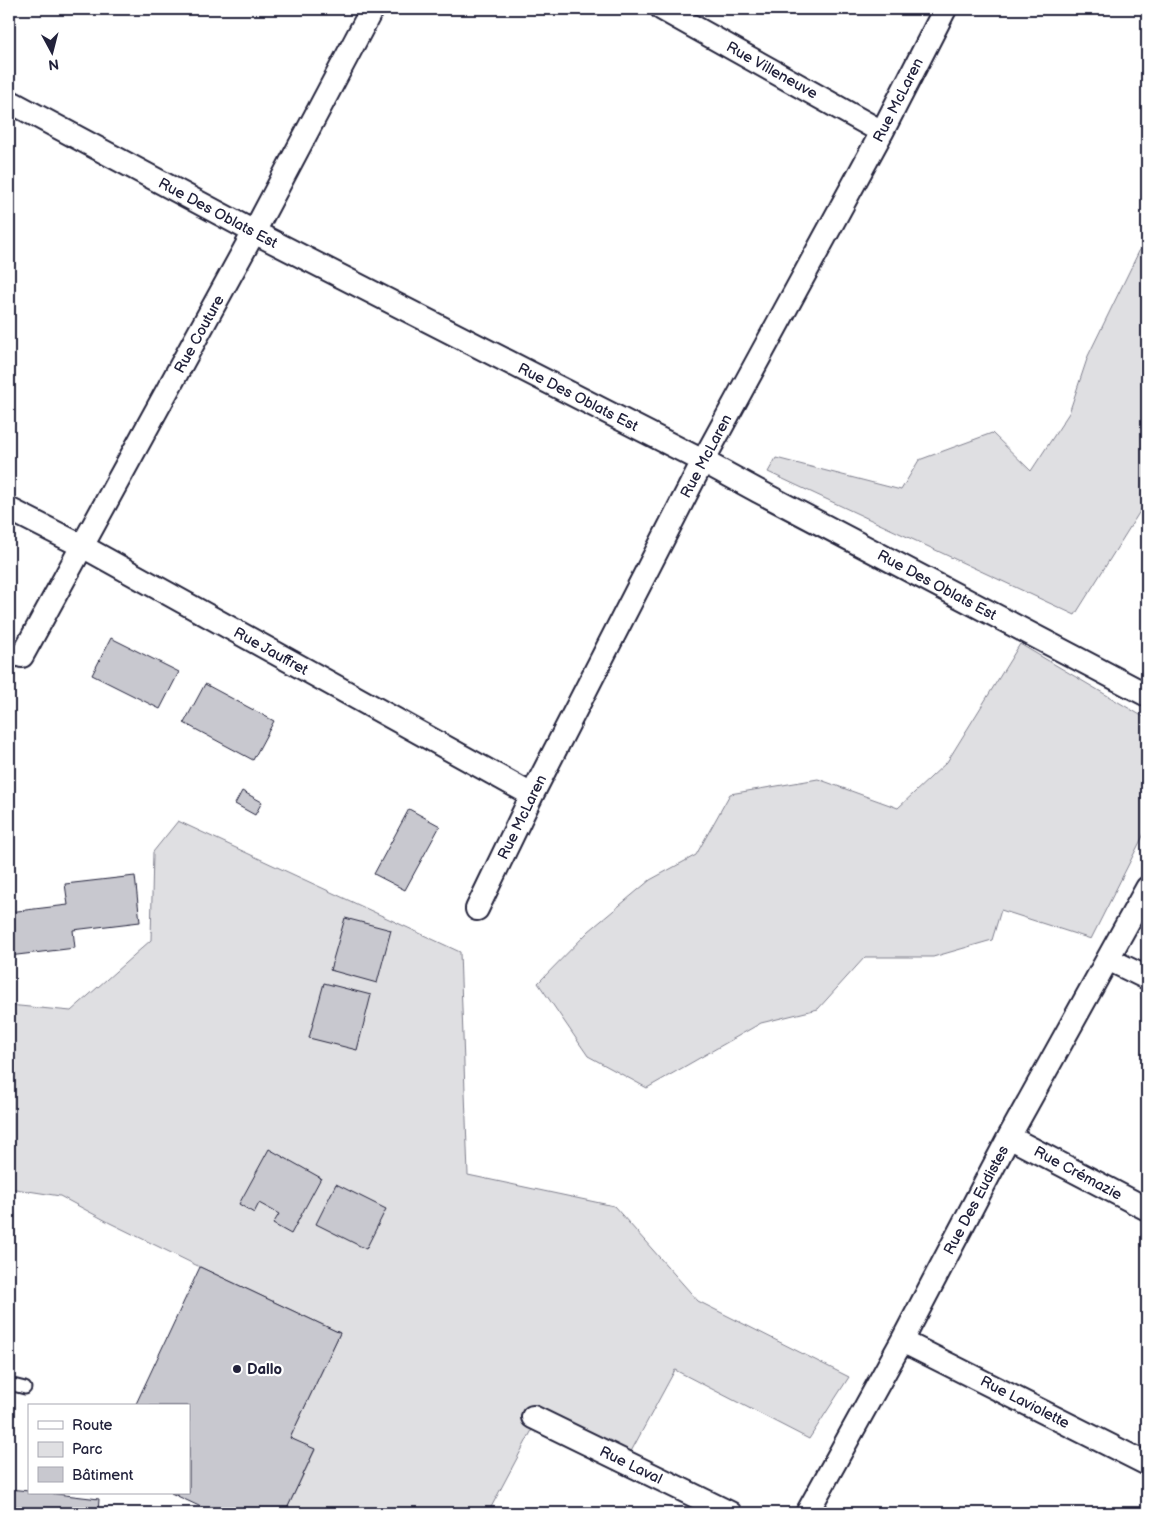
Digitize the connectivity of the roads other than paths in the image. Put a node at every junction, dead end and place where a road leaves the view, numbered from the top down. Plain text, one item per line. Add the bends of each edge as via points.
1 (372, 9) edge
2 (662, 9) edge
3 (945, 9) edge
4 (9, 101) edge
5 (882, 132) junction
6 (254, 232) junction
7 (702, 460) junction
8 (9, 509) edge
9 (82, 546) junction
10 (22, 656) dead end
11 (1147, 696) edge
12 (532, 795) junction
13 (1147, 888) edge
14 (477, 909) dead end
15 (1108, 959) junction
16 (1147, 978) edge
17 (1009, 1137) junction
18 (1147, 1209) edge
19 (902, 1341) junction
20 (9, 1384) edge
21 (25, 1388) dead end
22 (532, 1417) dead end
23 (1147, 1464) edge
24 (730, 1513) edge
25 (806, 1513) edge

1 - 6 street, Rue Couture
2 - 5 street, Rue Villeneuve
3 - 5 street, Rue McLaren
4 - 6 street, Rue Des Oblats Est
5 - 7 street, Rue McLaren
6 - 7 street, Rue Des Oblats Est
6 - 9 street, Rue Couture
7 - 11 street, Rue Des Oblats Est
7 - 12 street, Rue McLaren
8 - 9 street, Rue Jauffret
9 - 10 street, Rue Couture
9 - 12 street, Rue Jauffret
12 - 14 street, Rue McLaren
13 - 15 street, Rue Des Eudistes
15 - 16 street
15 - 17 street, Rue Des Eudistes
17 - 18 street, Rue Crémazie
17 - 19 street, Rue Des Eudistes
19 - 23 street, Rue Laviolette
19 - 25 street, Rue Des Eudistes
20 - 21 lane
22 - 24 street, Rue Laval

